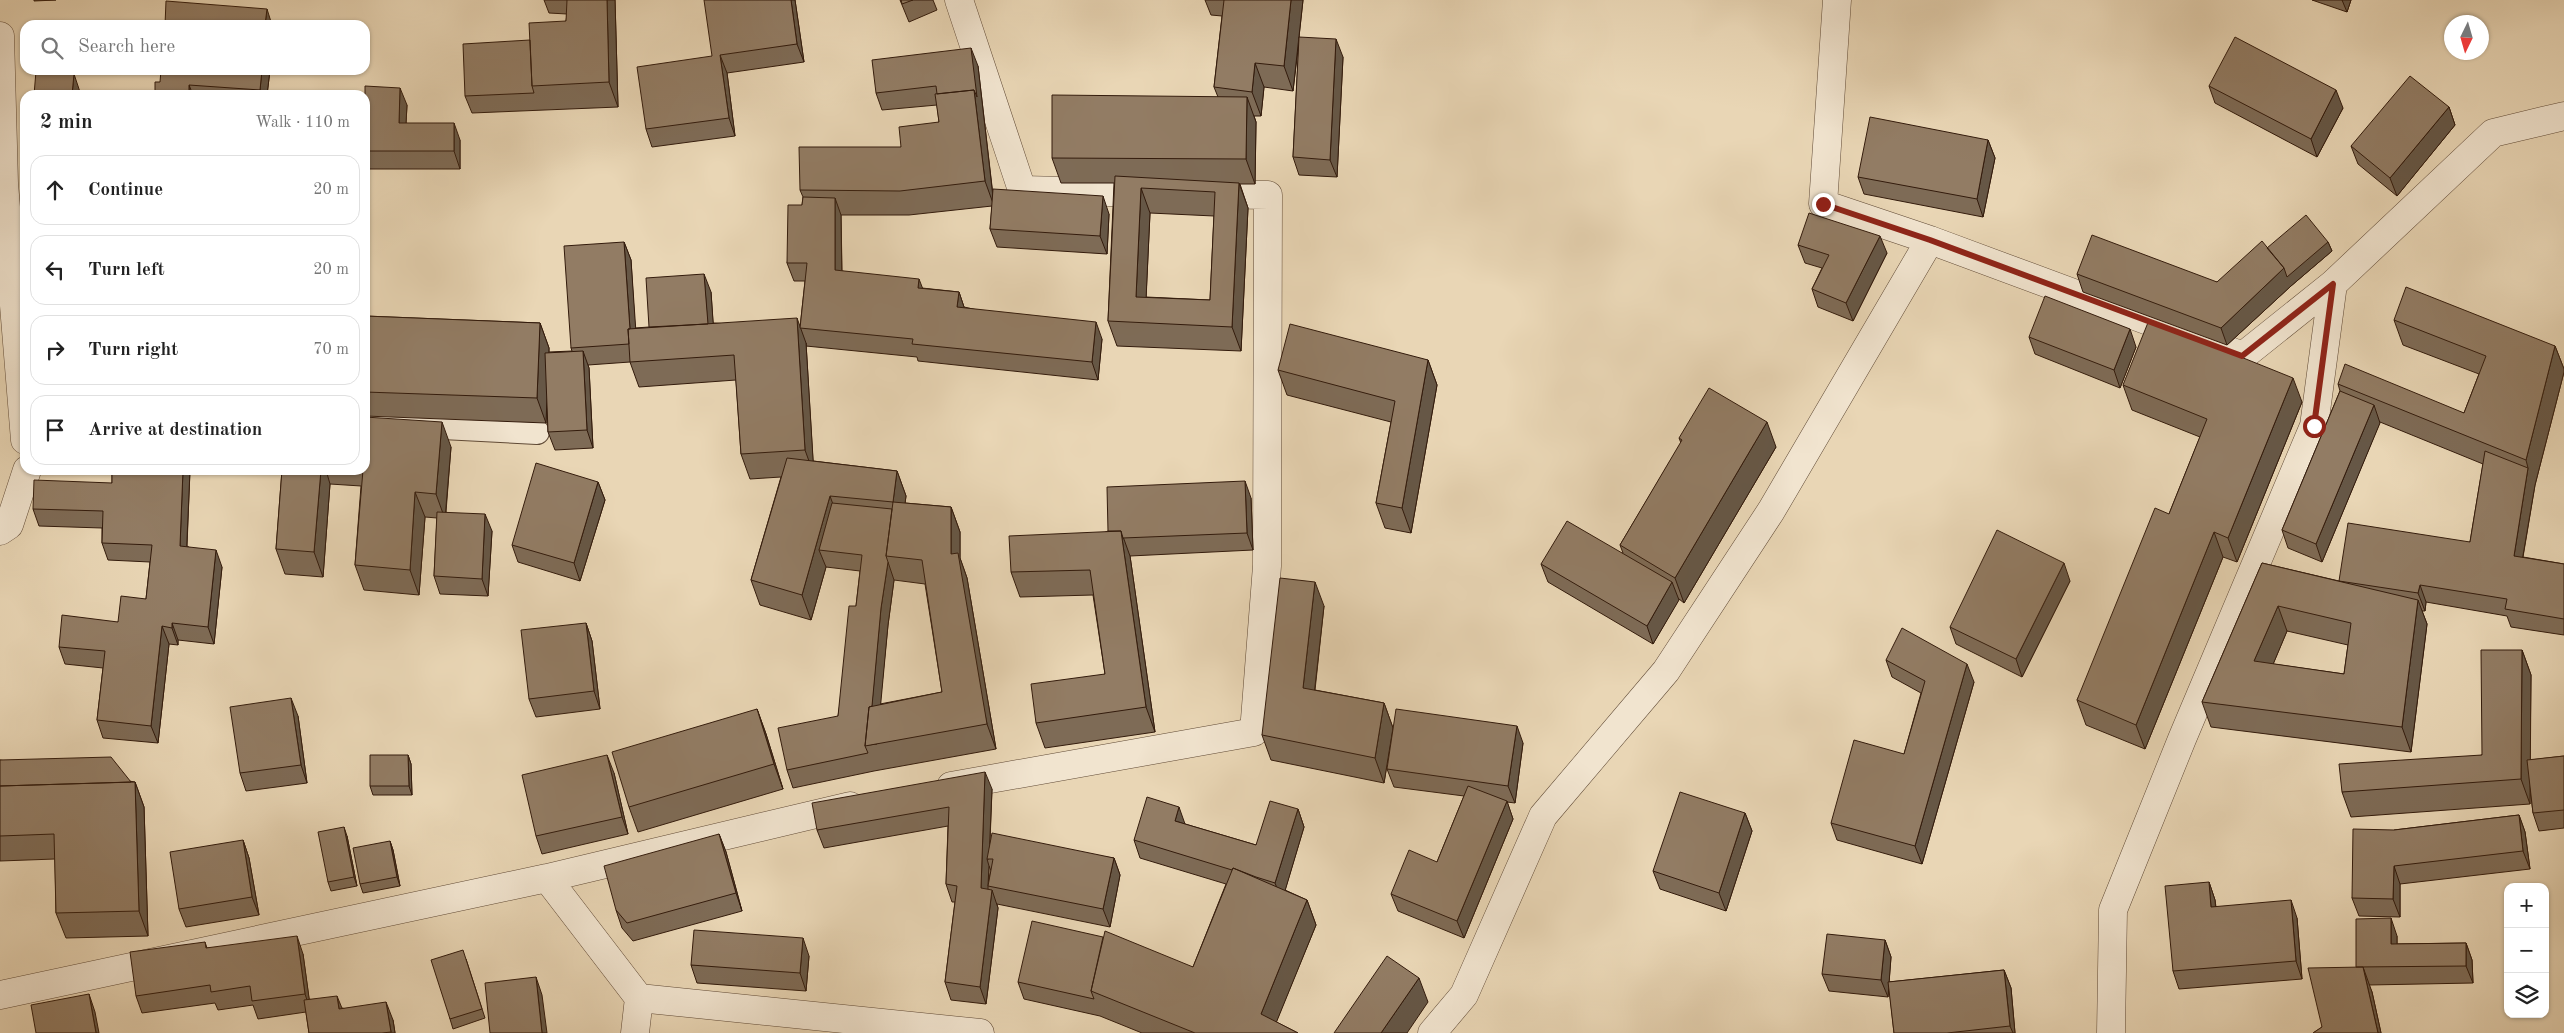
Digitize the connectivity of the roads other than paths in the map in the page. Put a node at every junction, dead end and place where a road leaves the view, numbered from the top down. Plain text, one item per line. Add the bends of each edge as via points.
1 (959, 0) edge
2 (1838, 0) edge
3 (0, 36) edge
4 (2564, 116) edge
5 (1930, 240) junction
6 (2333, 284) junction
7 (20, 377) edge
8 (370, 424) edge
9 (537, 432) dead end
10 (25, 475) edge
11 (0, 532) edge
12 (927, 790) edge
13 (870, 802) edge
14 (547, 878) junction
15 (0, 995) edge
16 (639, 998) junction
17 (635, 1033) edge
18 (980, 1033) edge
19 (1432, 1033) edge
20 (2111, 1033) edge

1 - 12 street via 1022,190 1268,195 1267,566 1254,732
2 - 5 street via 1823,204
3 - 7 street via 4,183
4 - 6 street via 2493,133
5 - 6 street via 2242,356
5 - 19 street via 1771,511 1666,671 1543,816 1464,995
6 - 20 street via 2314,426 2113,910
8 - 9 lane
10 - 11 street via 9,525
13 - 14 street
14 - 15 street
14 - 16 street
16 - 17 street
16 - 18 street

